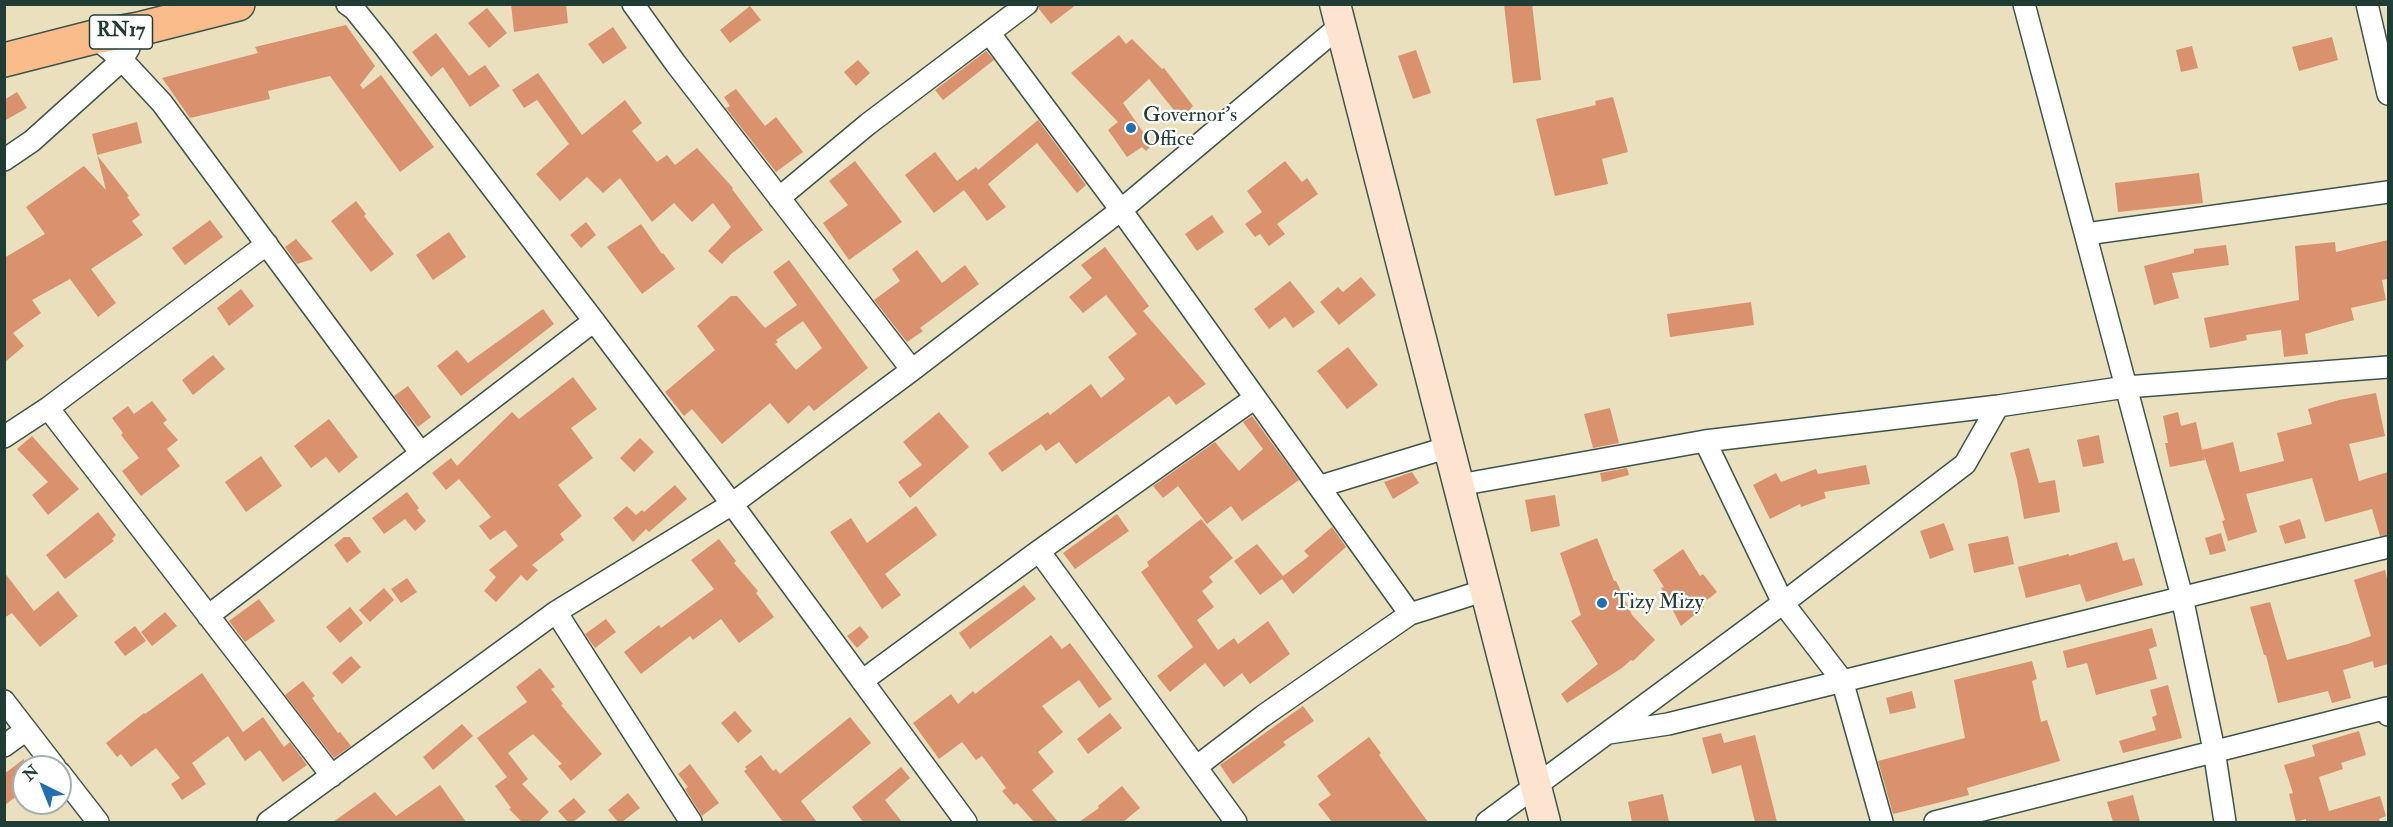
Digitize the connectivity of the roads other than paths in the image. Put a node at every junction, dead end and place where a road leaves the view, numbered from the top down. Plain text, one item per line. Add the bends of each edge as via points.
1 (238, 4) edge
2 (347, 4) edge
3 (633, 4) edge
4 (1027, 4) edge
5 (2024, 4) edge
6 (2367, 4) edge
7 (1337, 15) edge
8 (139, 29) junction
9 (990, 34) junction
10 (94, 37) junction
11 (4, 60) edge
12 (122, 60) junction
13 (2388, 94) edge
14 (4, 160) edge
15 (2388, 192) edge
16 (779, 198) junction
17 (1121, 210) junction
18 (2086, 234) junction
19 (267, 244) junction
20 (594, 321) junction
21 (2388, 367) edge
22 (912, 370) junction
23 (2126, 387) junction
24 (1255, 398) junction
25 (1998, 406) junction
26 (48, 408) junction
27 (4, 437) edge
28 (1705, 441) junction
29 (1449, 447) junction
30 (420, 452) junction
31 (1459, 485) junction
32 (1321, 486) junction
33 (732, 504) junction
34 (2388, 547) edge
35 (1039, 550) junction
36 (1486, 590) junction
37 (2182, 597) junction
38 (1783, 603) junction
39 (556, 612) junction
40 (1410, 614) junction
41 (208, 616) junction
42 (1842, 680) junction
43 (862, 681) junction
44 (4, 701) edge
45 (2388, 710) edge
46 (26, 730) junction
47 (1609, 733) junction
48 (4, 746) edge
49 (2214, 750) junction
50 (46, 755) edge
51 (1196, 767) junction
52 (332, 776) junction
53 (1536, 786) junction
54 (72, 789) edge
55 (686, 821) edge
56 (98, 822) edge
57 (268, 822) edge
58 (966, 822) edge
59 (1236, 822) edge
60 (1486, 822) edge
61 (1545, 822) edge
62 (1882, 822) edge
63 (1935, 822) edge
64 (2225, 822) edge

1 - 8 main road, RN17
2 - 20 street via 384,46
3 - 16 street
4 - 9 street
5 - 18 street
6 - 13 street
7 - 17 street
7 - 29 street
8 - 10 main road, RN17
8 - 12 street
9 - 16 street via 868,124
9 - 17 street
10 - 11 main road, RN17
10 - 12 street
12 - 14 street via 33,141
12 - 19 street via 162,103
15 - 18 street
16 - 22 street
17 - 22 street
17 - 24 street
18 - 23 street
19 - 26 street
19 - 30 street
20 - 30 street
20 - 33 street
21 - 23 street
22 - 33 street
23 - 25 street
23 - 37 street
24 - 32 street
24 - 35 street
25 - 28 street
25 - 38 street via 1965,464
26 - 27 street
26 - 41 street
28 - 31 street
28 - 38 street
29 - 31 street
29 - 32 street
30 - 41 street
31 - 36 street
32 - 40 street
33 - 39 street
33 - 43 street
34 - 37 street
35 - 43 street
35 - 51 street
36 - 40 street
36 - 53 street
37 - 42 street
37 - 49 street
38 - 42 street
38 - 47 street
39 - 52 street
39 - 55 street
40 - 51 street
41 - 52 street
42 - 47 street via 1668,724
42 - 62 street
43 - 58 street
44 - 46 street
45 - 49 street
46 - 48 street
46 - 50 street
47 - 53 street
49 - 63 street
49 - 64 street
51 - 59 street
52 - 57 street
53 - 60 street
53 - 61 street
54 - 56 street

